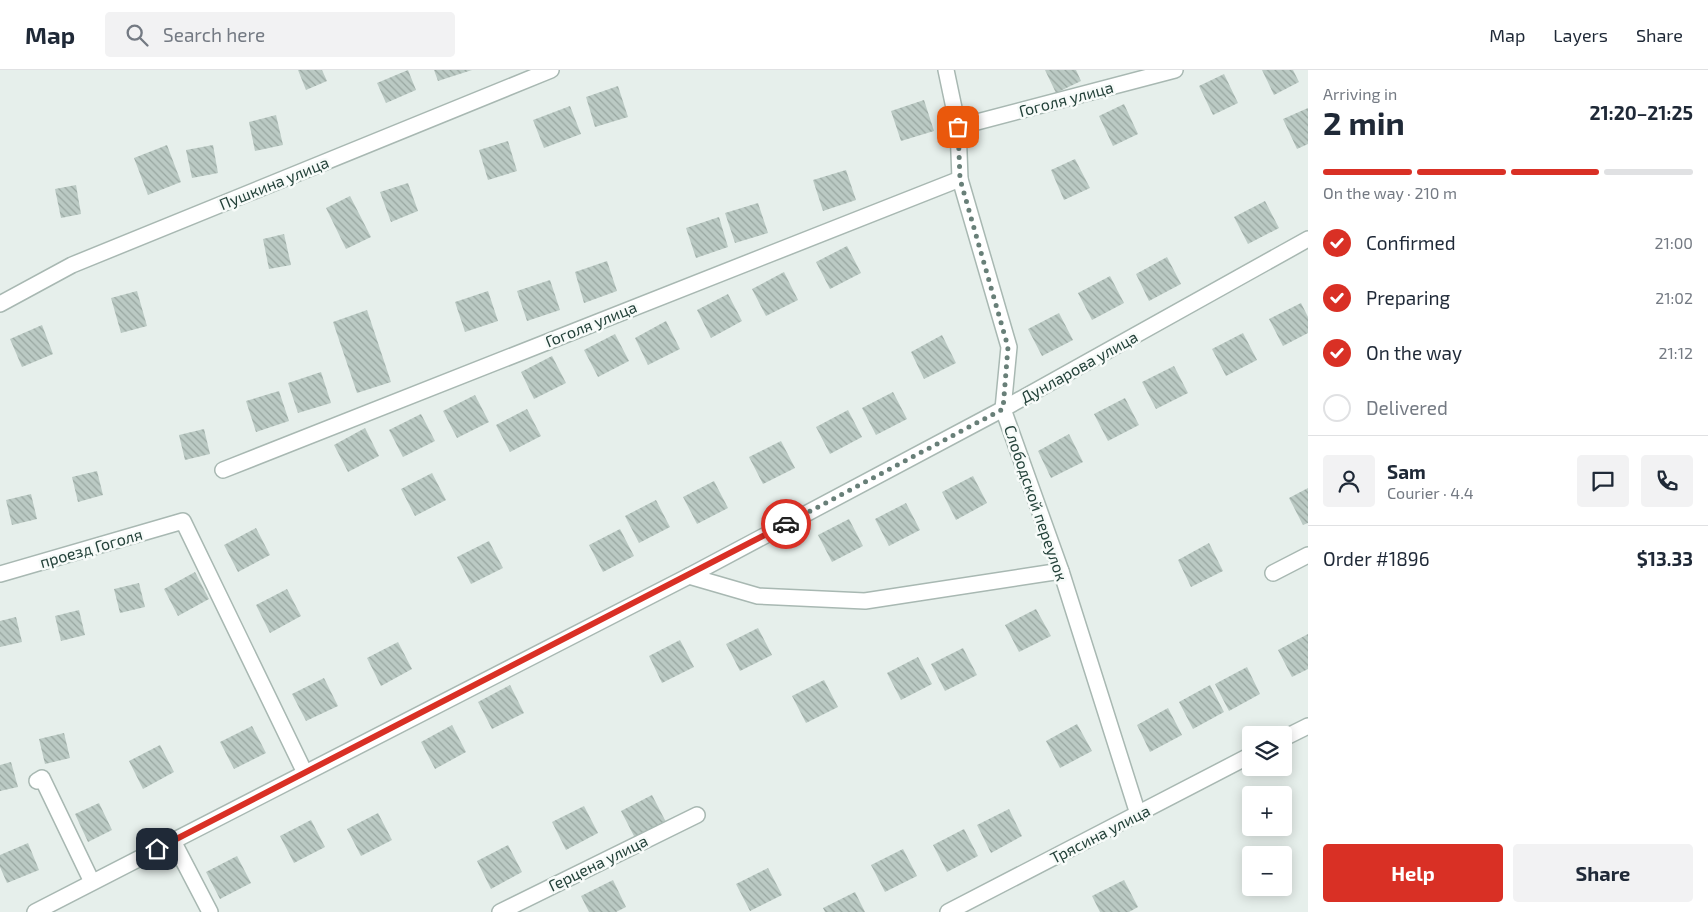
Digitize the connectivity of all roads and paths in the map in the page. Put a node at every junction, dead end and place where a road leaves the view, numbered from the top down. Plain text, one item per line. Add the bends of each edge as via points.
1 (551, 70) edge
2 (946, 70) edge
3 (1175, 70) edge
4 (958, 127) junction
5 (960, 179) junction
6 (1308, 239) edge
7 (0, 304) edge
8 (1003, 409) junction
9 (222, 470) dead end
10 (1308, 555) edge
11 (1060, 571) junction
12 (1273, 572) dead end
13 (0, 574) edge
14 (689, 576) junction
15 (1308, 726) edge
16 (1292, 734) edge
17 (1242, 760) edge
18 (305, 773) junction
19 (37, 781) dead end
20 (1138, 814) junction
21 (697, 815) dead end
22 (173, 841) junction
23 (92, 882) junction
24 (35, 912) edge
25 (210, 912) edge
26 (500, 912) edge
27 (948, 912) edge

1 - 7 street, Пушкина улица via 72,265
2 - 4 street, Слободской переулок
3 - 4 street, Гоголя улица
4 - 5 street, Слободской переулок
5 - 8 street, Слободской переулок via 1008,347
5 - 9 street, Гоголя улица
6 - 8 street, Дунларова улица
8 - 11 street, Слободской переулок
8 - 14 street, Дунларова улица
10 - 12 street
11 - 14 street via 865,601 758,596
11 - 20 street, Слободской переулок
13 - 18 street, проезд Гоголя via 183,521
14 - 18 street, Дунларова улица
15 - 16 street
17 - 20 street, Трясина улица
18 - 22 street, Дунларова улица
19 - 23 street via 42,778
20 - 27 street, Трясина улица
21 - 26 street, Герцена улица
22 - 23 street, Дунларова улица
22 - 25 street
23 - 24 street, Дунларова улица

